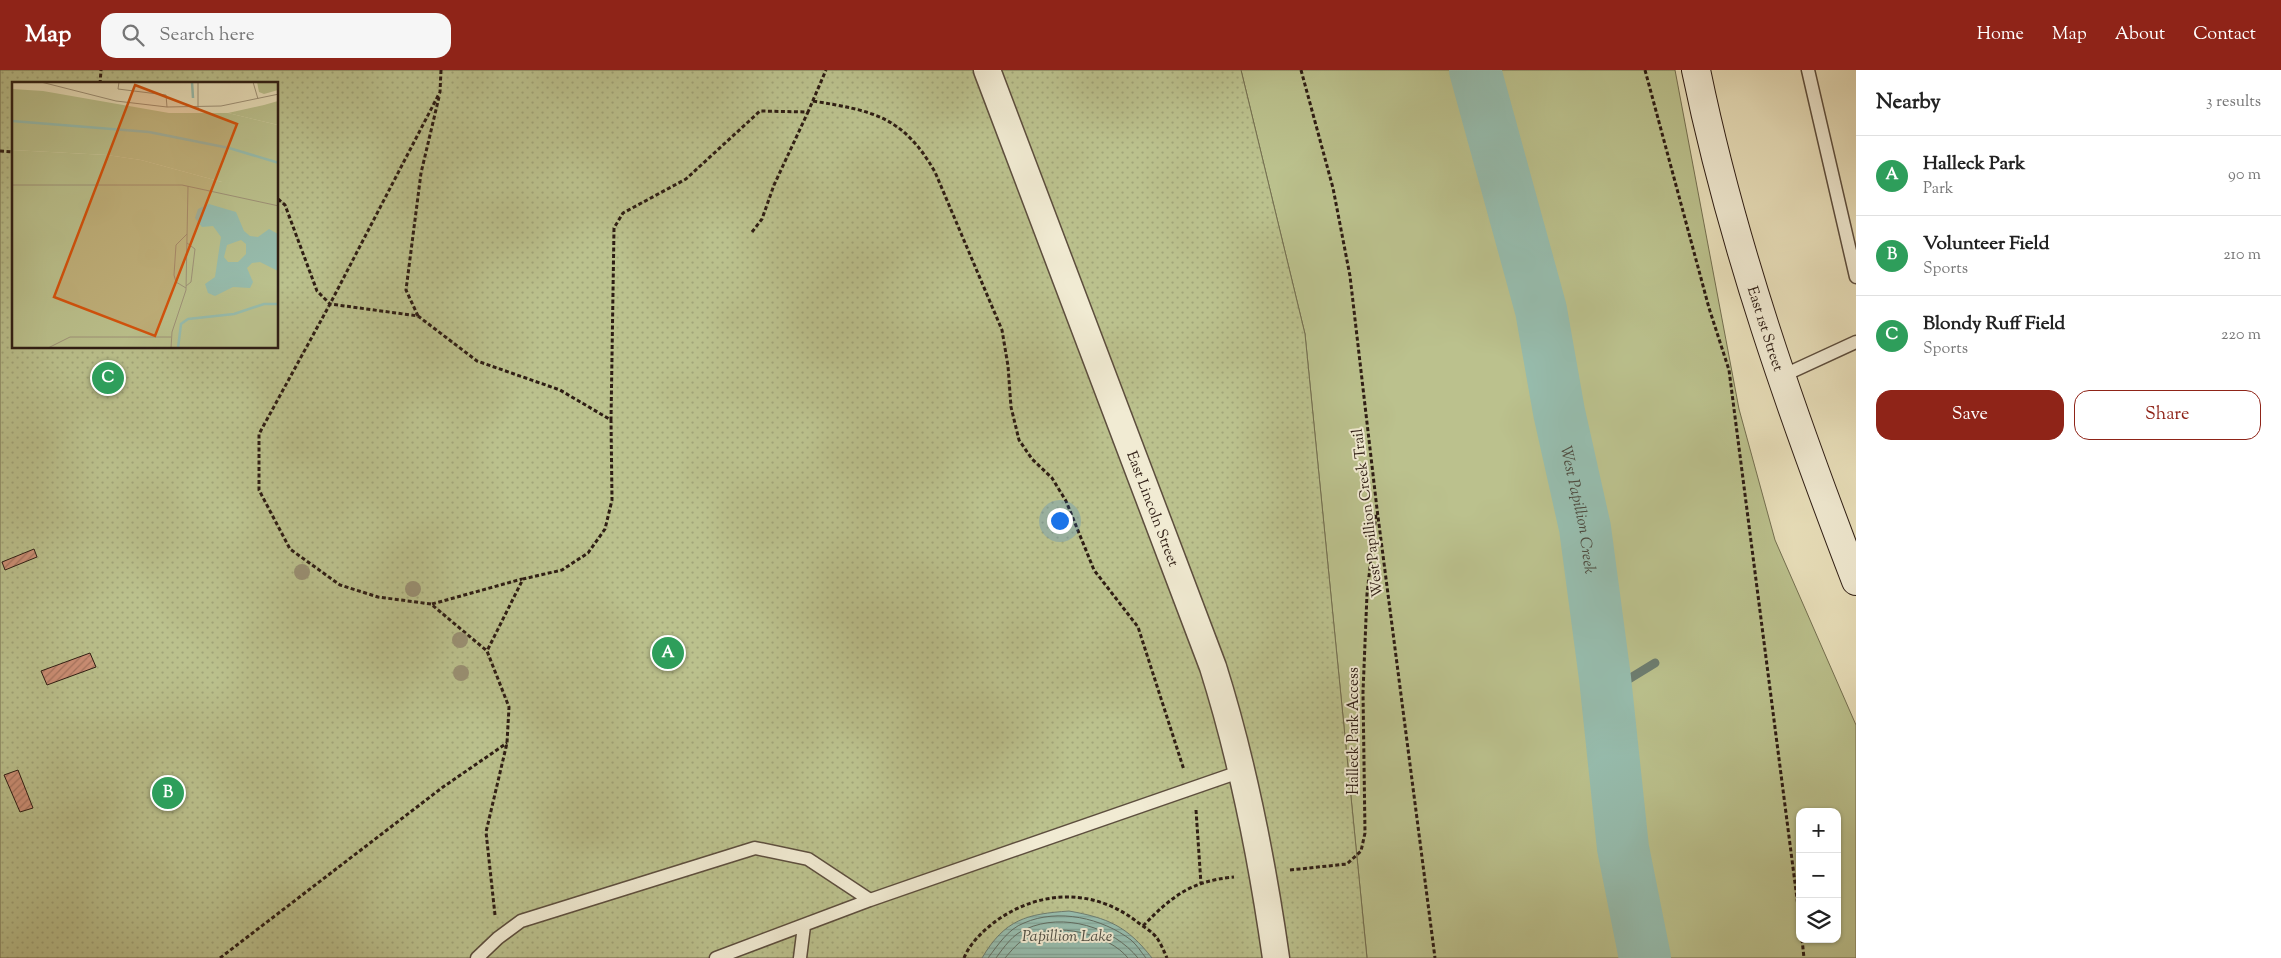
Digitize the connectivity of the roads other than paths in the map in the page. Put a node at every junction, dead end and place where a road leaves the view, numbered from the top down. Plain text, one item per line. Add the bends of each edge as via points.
1 (987, 70) edge
2 (1696, 70) edge
3 (1808, 70) edge
4 (1856, 277) edge
5 (1856, 342) edge
6 (1780, 377) junction
7 (1856, 581) edge
8 (1242, 771) junction
9 (870, 900) junction
10 (804, 926) junction
11 (477, 958) edge
12 (716, 958) edge
13 (800, 958) edge
14 (1276, 958) edge

1 - 8 street, East Lincoln Street via 1213,667
2 - 6 main road, East 1st Street via 1744,260
3 - 4 lane
5 - 6 lane
6 - 7 main road, East 1st Street
8 - 9 lane
8 - 14 street, East Lincoln Street via 1264,874
9 - 10 lane
9 - 11 lane via 808,859 754,848 522,921
10 - 12 lane
10 - 13 lane

